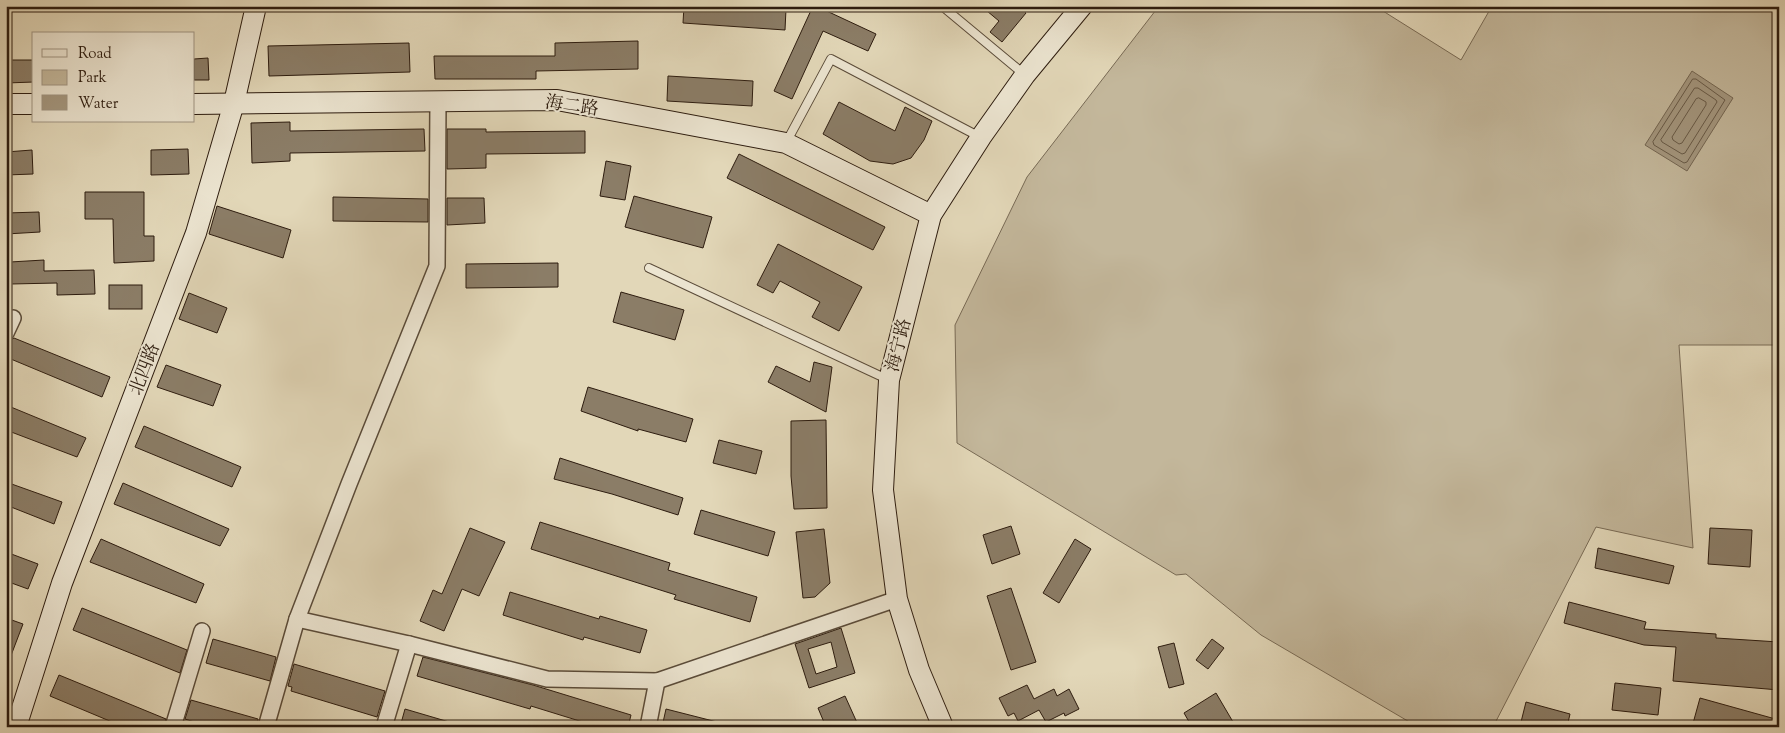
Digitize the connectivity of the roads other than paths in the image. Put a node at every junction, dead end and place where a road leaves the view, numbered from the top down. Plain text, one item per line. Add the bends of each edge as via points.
1 (256, 6) edge
2 (942, 6) edge
3 (1082, 6) edge
4 (1025, 75) junction
5 (438, 100) junction
6 (6, 104) edge
7 (32, 104) edge
8 (195, 104) edge
9 (234, 104) junction
10 (981, 137) junction
11 (786, 143) junction
12 (930, 215) junction
13 (649, 268) dead end
14 (13, 318) dead end
15 (6, 333) edge
16 (889, 380) junction
17 (897, 599) junction
18 (297, 619) junction
19 (202, 631) dead end
20 (409, 644) junction
21 (657, 681) junction
22 (16, 727) edge
23 (173, 727) edge
24 (266, 727) edge
25 (384, 727) edge
26 (648, 727) edge
27 (942, 727) edge

1 - 9 street, 北四路
2 - 4 lane
3 - 4 street, 海宁路
4 - 10 street, 海宁路
5 - 9 street, 海二路
5 - 11 street, 海二路 via 557,100
5 - 18 street via 437,266
6 - 7 street
8 - 9 street, 海二路
9 - 22 street, 北四路 via 196,233 62,583
10 - 11 lane via 831,59
10 - 12 street, 海宁路
11 - 12 street, 海二路
12 - 16 street, 海宁路
13 - 16 lane
14 - 15 street
16 - 17 street, 海宁路 via 883,490
17 - 21 street
17 - 27 street, 海宁路 via 918,670
18 - 20 street
18 - 24 street
19 - 23 street
20 - 21 street via 547,679
20 - 25 street
21 - 26 street

